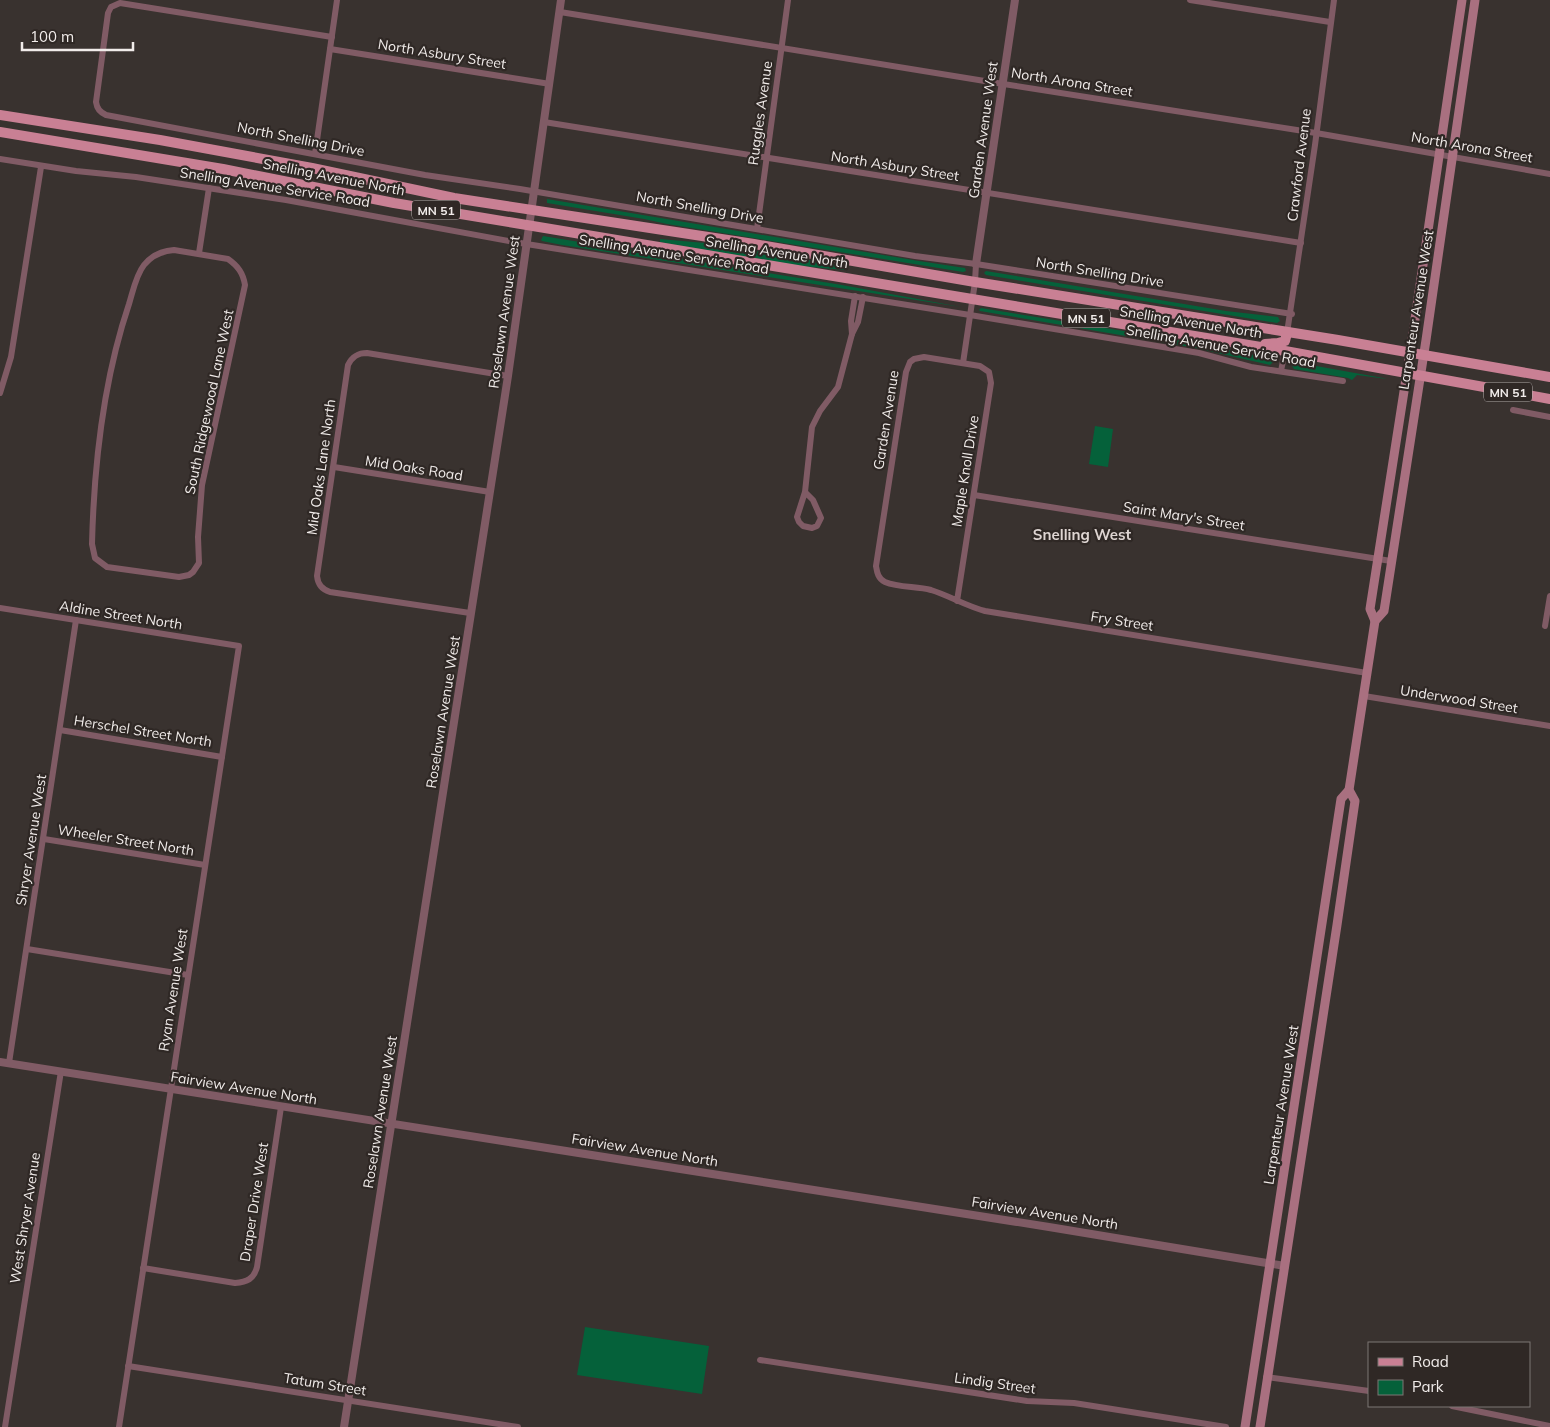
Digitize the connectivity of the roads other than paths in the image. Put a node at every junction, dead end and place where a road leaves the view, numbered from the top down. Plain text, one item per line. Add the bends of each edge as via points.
1 (337, 0) edge
2 (561, 0) edge
3 (788, 0) edge
4 (1015, 0) edge
5 (1190, 0) edge
6 (1334, 0) edge
7 (1462, 0) edge
8 (1475, 0) edge
9 (560, 12) junction
10 (1330, 22) junction
11 (332, 37) junction
12 (330, 49) junction
13 (782, 49) junction
14 (550, 84) junction
15 (1003, 84) junction
16 (0, 115) edge
17 (544, 122) junction
18 (0, 132) edge
19 (1316, 133) junction
20 (315, 154) junction
21 (1439, 154) junction
22 (1452, 156) junction
23 (766, 158) junction
24 (0, 159) edge
25 (42, 166) junction
26 (1550, 174) edge
27 (209, 188) junction
28 (534, 192) junction
29 (987, 193) junction
30 (532, 210) junction
31 (529, 226) junction
32 (756, 229) junction
33 (1302, 243) junction
34 (527, 244) junction
35 (199, 254) junction
36 (976, 264) junction
37 (975, 282) junction
38 (855, 296) junction
39 (863, 298) junction
40 (972, 299) junction
41 (1292, 314) junction
42 (970, 315) junction
43 (1288, 333) junction
44 (852, 334) junction
45 (1254, 346) junction
46 (1285, 351) junction
47 (1410, 353) junction
48 (1424, 356) junction
49 (963, 363) junction
50 (1281, 371) junction
51 (1407, 372) junction
52 (508, 376) junction
53 (1420, 376) junction
54 (1550, 377) edge
55 (1343, 380) dead end
56 (0, 393) edge
57 (1550, 399) edge
58 (1513, 410) dead end
59 (1550, 417) edge
60 (334, 467) junction
61 (490, 492) junction
62 (805, 492) junction
63 (974, 495) junction
64 (1377, 559) junction
65 (1391, 561) junction
66 (879, 576) joint
67 (1550, 596) edge
68 (957, 602) junction
69 (0, 608) edge
70 (470, 613) junction
71 (76, 620) junction
72 (1375, 621) junction
73 (1545, 626) dead end
74 (239, 646) joint
75 (1367, 673) junction
76 (1364, 696) junction
77 (1550, 726) edge
78 (60, 730) junction
79 (222, 756) junction
80 (1349, 790) junction
81 (44, 839) junction
82 (205, 865) junction
83 (27, 949) junction
84 (188, 975) junction
85 (1309, 1014) junction
86 (1323, 1016) junction
87 (0, 1062) edge
88 (9, 1063) junction
89 (61, 1071) junction
90 (171, 1089) junction
91 (281, 1107) junction
92 (390, 1123) junction
93 (1270, 1264) junction
94 (1285, 1266) junction
95 (143, 1268) junction
96 (760, 1360) dead end
97 (128, 1366) junction
98 (1266, 1376) junction
99 (1368, 1392) edge
100 (348, 1400) junction
101 (1457, 1407) edge
102 (1550, 1426) edge
103 (5, 1427) edge
104 (119, 1427) edge
105 (344, 1427) edge
106 (518, 1427) edge
107 (1226, 1427) edge
108 (1245, 1427) edge
109 (1260, 1427) edge

1 - 11 street
2 - 9 street, Roselawn Avenue West
3 - 13 street, Ruggles Avenue
4 - 15 street, Garden Avenue West
5 - 10 street
6 - 10 street, Crawford Avenue
7 - 21 main road, Larpenteur Avenue West
8 - 22 main road, Larpenteur Avenue West
9 - 13 street, North Arona Street
9 - 14 street, Roselawn Avenue West
10 - 19 street, Crawford Avenue
11 - 12 street
11 - 20 street, North Snelling Drive via 126,3 116,4 108,13 96,102 98,110 106,115
12 - 14 street, North Asbury Street
12 - 20 street
13 - 15 street, North Arona Street
13 - 23 street, Ruggles Avenue
14 - 17 street, Roselawn Avenue West
15 - 19 street, North Arona Street
15 - 29 street, Garden Avenue West
16 - 30 main road, Snelling Avenue North / MN 51 via 160,140 454,198
17 - 23 street, North Asbury Street
17 - 28 street, Roselawn Avenue West
18 - 31 main road, Snelling Avenue North / MN 51 via 223,169
19 - 21 street, North Arona Street
19 - 33 street, Crawford Avenue
20 - 28 street, North Snelling Drive
21 - 22 street, North Arona Street
21 - 47 main road, Larpenteur Avenue West
22 - 26 street, North Arona Street
22 - 48 main road, Larpenteur Avenue West
23 - 29 street, North Asbury Street
23 - 32 street, Ruggles Avenue
24 - 25 street, Snelling Avenue Service Road
25 - 27 street, Snelling Avenue Service Road
25 - 56 street via 11,357
27 - 34 street, Snelling Avenue Service Road
27 - 35 street
28 - 30 street, Roselawn Avenue West
28 - 32 street, North Snelling Drive
29 - 33 street, North Asbury Street
29 - 36 street, Garden Avenue West
30 - 31 street, Roselawn Avenue West
30 - 37 main road, Snelling Avenue North / MN 51
31 - 34 street, Roselawn Avenue West
31 - 40 main road, Snelling Avenue North / MN 51
32 - 36 street, North Snelling Drive
33 - 41 street, Crawford Avenue
34 - 38 street, Snelling Avenue Service Road
34 - 52 street, Roselawn Avenue West
35 - 35 street, South Ridgewood Lane West via 166,251 145,263 137,278 116,345 97,456 92,544 98,562 107,567 184,577 194,572 199,563 202,485 245,285 234,263
36 - 37 street
36 - 41 street, North Snelling Drive
37 - 40 street
37 - 43 main road, Snelling Avenue North / MN 51
38 - 39 street, Snelling Avenue Service Road
38 - 44 street
39 - 42 street, Snelling Avenue Service Road
39 - 44 street
40 - 42 street
40 - 45 main road, Snelling Avenue North / MN 51
41 - 43 street, Crawford Avenue
42 - 49 street
42 - 50 street, Snelling Avenue Service Road
43 - 45 main road via 1285,341
43 - 47 main road, Snelling Avenue North / MN 51
44 - 62 street via 838,388 812,427
45 - 46 main road, Snelling Avenue North / MN 51
46 - 50 street
46 - 51 main road, Snelling Avenue North / MN 51
47 - 48 main road, Snelling Avenue North / MN 51
47 - 51 main road, Larpenteur Avenue West
48 - 53 main road, Larpenteur Avenue West
48 - 54 main road, Snelling Avenue North / MN 51
49 - 63 street, Maple Knoll Drive via 985,368 991,378
49 - 66 street, Garden Avenue via 919,357 907,366 876,566
50 - 55 street, Snelling Avenue Service Road
51 - 53 main road, Snelling Avenue North / MN 51
51 - 64 main road, Larpenteur Avenue West
52 - 60 street, Mid Oaks Lane North via 359,354 348,365
52 - 61 street, Roselawn Avenue West
53 - 57 main road, Snelling Avenue North / MN 51
53 - 65 main road, Larpenteur Avenue West
58 - 59 street
60 - 61 street, Mid Oaks Road
60 - 70 street, Mid Oaks Lane North via 317,576 322,588 330,592
61 - 70 street, Roselawn Avenue West
62 - 62 street via 797,517 803,526 812,528 821,518 813,500
63 - 64 street, Saint Mary's Street
63 - 68 street, Maple Knoll Drive
64 - 65 street, Saint Mary's Street
64 - 72 main road, Larpenteur Avenue West via 1370,609
65 - 72 main road, Larpenteur Avenue West via 1384,611
66 - 68 street, Fry Street via 885,582 930,590
67 - 73 street
68 - 75 street, Fry Street via 1004,615
69 - 71 street, Aldine Street North
70 - 92 street, Roselawn Avenue West
71 - 74 street, Aldine Street North
71 - 78 street, Shryer Avenue West
72 - 75 main road, Larpenteur Avenue West
74 - 79 street, Ryan Avenue West
75 - 76 main road, Larpenteur Avenue West
76 - 77 street, Underwood Street
76 - 80 main road, Larpenteur Avenue West
78 - 79 street, Herschel Street North
78 - 81 street, Shryer Avenue West
79 - 82 street, Ryan Avenue West
80 - 85 main road, Larpenteur Avenue West via 1341,799
80 - 86 main road, Larpenteur Avenue West via 1355,801
81 - 82 street, Wheeler Street North
81 - 83 street, Shryer Avenue West
82 - 84 street, Ryan Avenue West
83 - 84 street
83 - 88 street, Shryer Avenue West
84 - 90 street, Ryan Avenue West
85 - 86 main road
85 - 93 main road, Larpenteur Avenue West
86 - 94 main road, Larpenteur Avenue West
87 - 88 street, Fairview Avenue North
88 - 89 street, Fairview Avenue North
89 - 90 street, Fairview Avenue North
89 - 103 street, West Shryer Avenue
90 - 91 street, Fairview Avenue North
90 - 95 street, Ryan Avenue West
91 - 92 street, Fairview Avenue North
91 - 95 street, Draper Drive West via 257,1267 252,1278 235,1284
92 - 93 street, Fairview Avenue North via 1049,1226
92 - 100 street, Roselawn Avenue West
93 - 94 street, Fairview Avenue North
93 - 108 main road, Larpenteur Avenue West
94 - 98 main road, Larpenteur Avenue West
95 - 97 street, Ryan Avenue West
96 - 107 street, Lindig Street via 1027,1401 1074,1402
97 - 100 street, Tatum Street
97 - 104 street, Ryan Avenue West
98 - 99 street
98 - 109 main road, Larpenteur Avenue West
100 - 105 street, Roselawn Avenue West
100 - 106 street, Tatum Street
101 - 102 street

